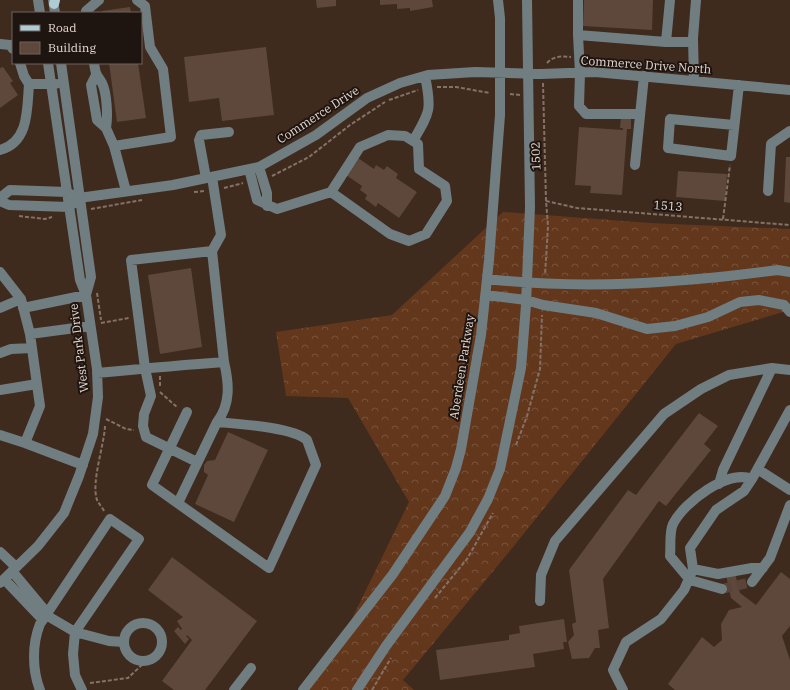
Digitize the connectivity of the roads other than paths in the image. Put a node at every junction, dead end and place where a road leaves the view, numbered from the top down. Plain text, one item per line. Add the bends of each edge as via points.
1 (38, 0) edge
2 (99, 0) edge
3 (137, 0) edge
4 (498, 0) edge
5 (527, 0) edge
6 (578, 0) edge
7 (670, 0) edge
8 (696, 0) edge
9 (40, 12) edge
10 (86, 12) edge
11 (578, 36) junction
12 (666, 42) junction
13 (693, 42) junction
14 (0, 44) edge
15 (12, 47) edge
16 (20, 64) edge
17 (48, 64) edge
18 (61, 64) edge
19 (94, 64) edge
20 (500, 73) junction
21 (529, 73) junction
22 (580, 73) junction
23 (425, 76) junction
24 (644, 76) junction
25 (694, 80) junction
26 (64, 82) junction
27 (29, 84) junction
28 (51, 84) junction
29 (739, 85) junction
30 (790, 90) edge
31 (639, 114) junction
32 (734, 125) junction
33 (790, 131) edge
34 (229, 132) dead end
35 (413, 141) junction
36 (114, 146) junction
37 (0, 150) edge
38 (635, 165) dead end
39 (254, 168) junction
40 (209, 178) junction
41 (126, 191) junction
42 (768, 191) dead end
43 (66, 192) junction
44 (331, 192) junction
45 (0, 198) edge
46 (80, 198) junction
47 (0, 202) edge
48 (69, 207) junction
49 (212, 251) junction
50 (0, 272) edge
51 (790, 272) edge
52 (487, 279) junction
53 (527, 283) junction
54 (86, 295) junction
55 (486, 295) junction
56 (526, 300) junction
57 (22, 304) junction
58 (0, 308) edge
59 (790, 312) edge
60 (90, 326) junction
61 (30, 334) junction
62 (32, 348) junction
63 (0, 353) edge
64 (224, 362) junction
65 (145, 368) junction
66 (772, 368) junction
67 (790, 370) edge
68 (97, 373) junction
69 (37, 384) junction
70 (0, 390) edge
71 (790, 410) edge
72 (188, 412) road end
73 (217, 422) junction
74 (0, 435) edge
75 (25, 442) junction
76 (169, 448) junction
77 (197, 462) junction
78 (83, 465) junction
79 (759, 470) junction
80 (752, 479) junction
81 (719, 484) junction
82 (789, 486) edge
83 (178, 503) junction
84 (790, 505) edge
85 (0, 552) edge
86 (693, 568) junction
87 (763, 568) junction
88 (14, 569) junction
89 (690, 580) junction
90 (2, 581) edge
91 (752, 582) tunnel mouth
92 (722, 589) tunnel mouth
93 (540, 601) dead end
94 (45, 616) junction
95 (75, 632) junction
96 (124, 642) junction
97 (251, 668) dead end
98 (81, 688) edge
99 (40, 690) edge
100 (234, 690) edge
101 (303, 690) edge
102 (357, 690) edge
103 (623, 690) edge

1 - 9 street
2 - 10 street
3 - 36 street via 145,6 150,47 163,69 171,137
4 - 20 street, Aberdeen Parkway
5 - 21 street
6 - 11 street
7 - 12 street
8 - 13 street
11 - 12 street
11 - 22 street
12 - 13 street
13 - 25 street
14 - 15 street
16 - 27 street
17 - 28 street, West Park Drive
18 - 26 street, West Park Drive
19 - 36 street via 96,76 91,85 97,120 106,128
20 - 21 street, Commerce Drive North
20 - 23 street, Commerce Drive
20 - 52 street, Aberdeen Parkway via 500,115
21 - 22 street, Commerce Drive North
21 - 53 street via 530,207
22 - 24 street, Commerce Drive North
22 - 31 street via 579,106 586,114
23 - 35 street via 430,103 428,116
23 - 39 street, Commerce Drive via 400,83 367,98 316,135
24 - 25 street, Commerce Drive North
24 - 31 street
25 - 29 street, Commerce Drive North
26 - 28 street
26 - 46 street, West Park Drive
27 - 28 street
27 - 37 street via 27,119 21,135 9,148
28 - 43 street, West Park Drive
29 - 30 street, Commerce Drive North
29 - 32 street
31 - 38 street
32 - 32 street via 731,156 668,148 670,119
33 - 42 street via 771,144
34 - 40 street via 201,135 199,140
35 - 44 street via 405,136 388,135 360,147
35 - 44 street via 418,144 419,169 445,186 447,200 426,234 409,241 390,234
36 - 41 street
39 - 40 street, Commerce Drive
39 - 44 street via 257,200 267,206 277,209
40 - 41 street, Commerce Drive
40 - 49 street via 221,235
41 - 46 street, Commerce Drive
43 - 45 street via 10,190
43 - 46 street
43 - 48 street, West Park Drive
46 - 48 street
46 - 54 street, West Park Drive via 90,277
47 - 48 street via 9,205
48 - 54 street, West Park Drive via 80,280
49 - 64 street
49 - 65 street via 131,260
50 - 57 street
51 - 53 street via 778,270 649,283
52 - 53 street
52 - 55 street, Aberdeen Parkway
53 - 56 street
54 - 57 street
54 - 60 street, West Park Drive
55 - 56 street
55 - 101 street, Aberdeen Parkway via 462,449 445,496 393,574
56 - 59 street via 596,313 647,329 675,326 708,317 746,301 759,300 784,305
56 - 102 street via 521,368 513,413 500,468 488,499 470,532 386,646
57 - 58 street
57 - 61 street
60 - 61 street
60 - 68 street, West Park Drive
61 - 62 street
62 - 63 street via 11,349
62 - 69 street
64 - 65 street
64 - 73 street via 228,402 224,414
65 - 68 street
65 - 76 street via 151,396 144,414 143,427 146,436
66 - 67 street
66 - 81 street via 722,470
66 - 93 street via 729,376 701,390 664,414 555,541 541,575
68 - 78 street, West Park Drive via 98,397 93,434
69 - 70 street
69 - 75 street via 40,406
71 - 79 street
72 - 76 street
73 - 77 street
73 - 83 street via 264,427 297,434 307,440 316,465 269,568
74 - 75 street
75 - 78 street
76 - 77 street
76 - 83 street via 152,485
77 - 83 street
78 - 88 street, West Park Drive via 64,513 38,546
79 - 80 street
79 - 82 street
80 - 81 street via 744,476
80 - 86 street via 744,491 716,510 690,548
81 - 89 street via 696,496 673,525 670,556
84 - 87 street via 770,558
85 - 88 street
86 - 87 street via 718,574
86 - 89 street
87 - 91 street
88 - 90 street, West Park Drive
88 - 94 street
89 - 92 street
89 - 103 street via 661,619 626,642 613,670
90 - 94 street
94 - 95 street
94 - 95 street via 110,519 139,539
94 - 99 street via 35,636 34,650 36,680
95 - 96 street via 109,641
95 - 98 street via 75,675
96 - 96 street via 128,631 143,623 154,627 161,636 161,649 153,658 146,661 129,654
97 - 100 street

